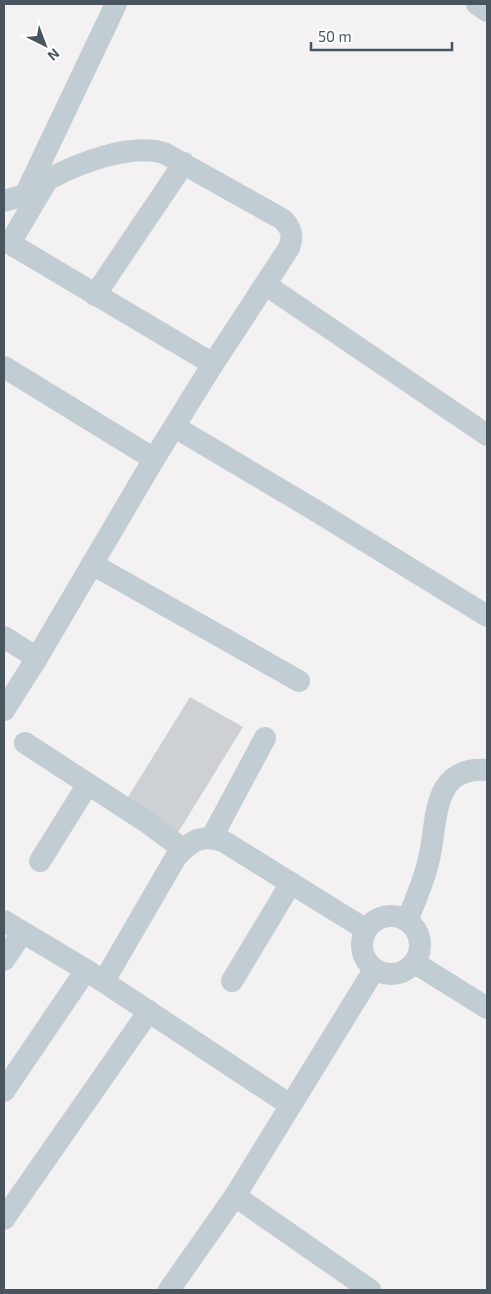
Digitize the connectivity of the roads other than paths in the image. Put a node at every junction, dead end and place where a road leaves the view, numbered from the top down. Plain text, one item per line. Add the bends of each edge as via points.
1 (116, 4) edge
2 (477, 4) edge
3 (487, 11) edge
4 (184, 163) junction
5 (48, 179) junction
6 (26, 194) junction
7 (4, 201) edge
8 (7, 242) edge
9 (266, 285) junction
10 (95, 295) junction
11 (213, 364) junction
12 (4, 367) edge
13 (175, 427) junction
14 (487, 435) edge
15 (154, 459) junction
16 (92, 564) junction
17 (487, 616) edge
18 (4, 637) edge
19 (37, 658) junction
20 (299, 681) dead end
21 (4, 710) edge
22 (265, 738) dead end
23 (25, 744) dead end
24 (487, 770) edge
25 (88, 784) junction
26 (212, 838) junction
27 (183, 849) junction
28 (40, 861) dead end
29 (291, 883) junction
30 (407, 921) junction
31 (13, 927) edge
32 (365, 929) junction
33 (4, 960) edge
34 (415, 963) junction
35 (374, 970) junction
36 (95, 976) junction
37 (232, 981) dead end
38 (487, 1008) edge
39 (149, 1010) junction
40 (4, 1091) edge
41 (290, 1105) junction
42 (235, 1196) junction
43 (4, 1219) edge
44 (168, 1290) edge
45 (370, 1290) edge

1 - 6 street
2 - 3 street
4 - 5 street via 164,153 142,150 98,158
4 - 9 street via 289,225 292,241
4 - 10 street
5 - 6 street
5 - 8 street
6 - 7 street
8 - 10 street
9 - 11 street
9 - 14 street
10 - 11 street
11 - 13 street
12 - 15 street
13 - 15 street
13 - 17 street
15 - 16 street
16 - 19 street
16 - 20 street
18 - 19 street
19 - 21 street
22 - 26 street
23 - 25 street
24 - 30 street via 466,771 453,777 445,786 429,860
25 - 27 street
25 - 28 street
26 - 27 street via 200,839
26 - 29 street via 223,841
27 - 36 street
29 - 32 street
29 - 37 street
30 - 32 street via 385,916
30 - 34 street via 420,939
31 - 33 street
31 - 36 street
32 - 35 street via 362,951
34 - 35 street via 397,974
34 - 38 street
35 - 41 street
36 - 39 street
36 - 40 street
39 - 41 street
39 - 43 street
41 - 42 street
42 - 44 street
42 - 45 street

